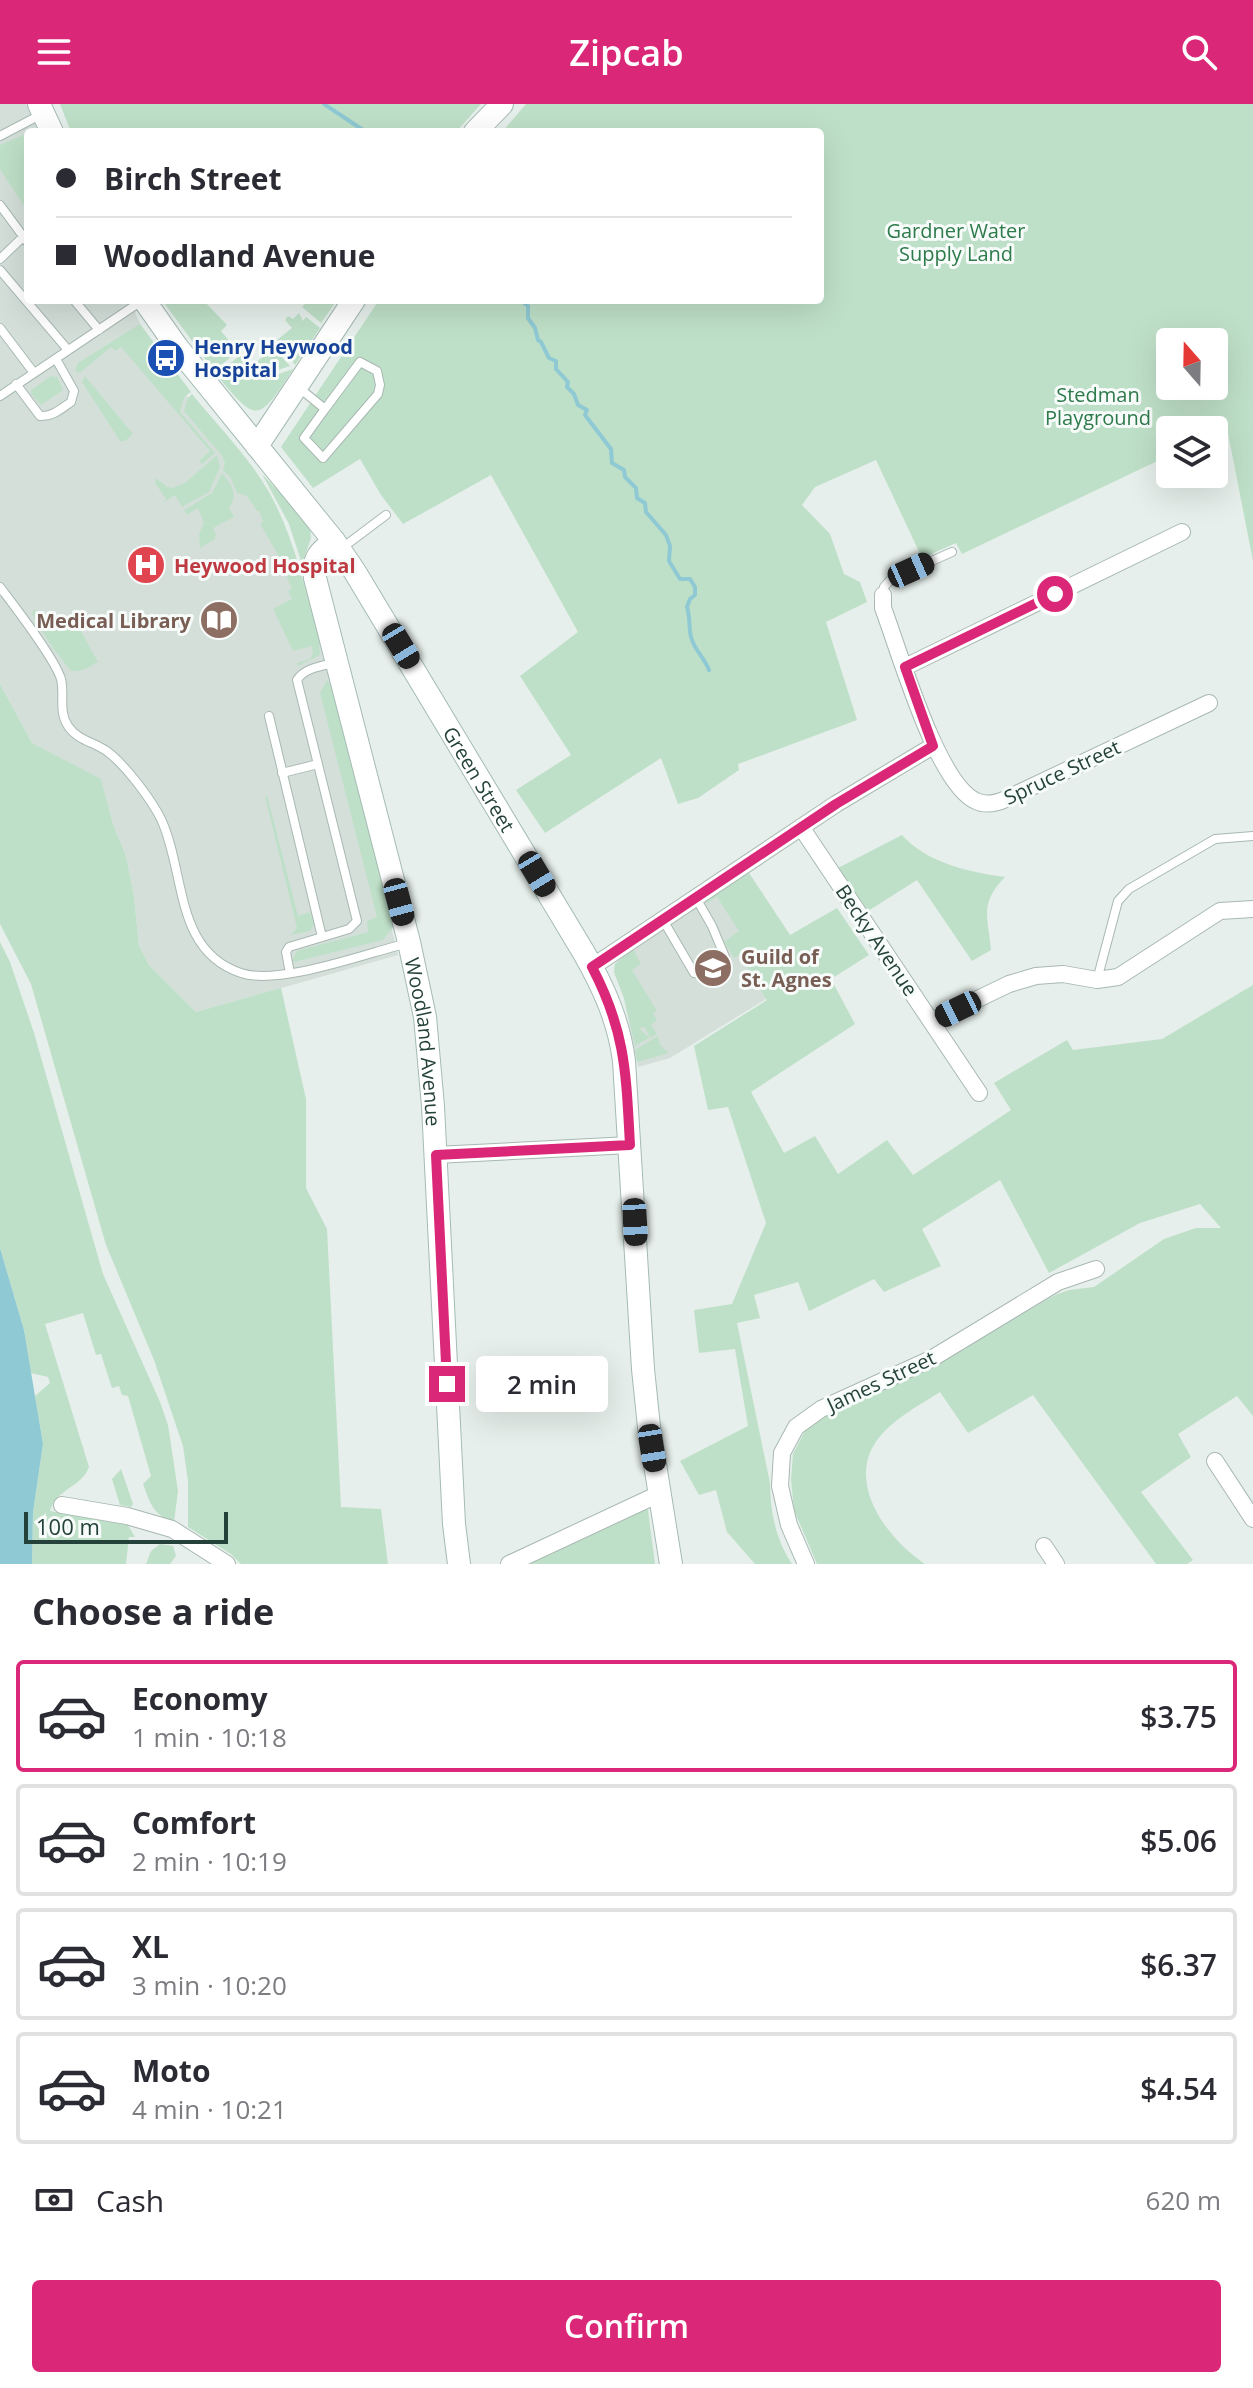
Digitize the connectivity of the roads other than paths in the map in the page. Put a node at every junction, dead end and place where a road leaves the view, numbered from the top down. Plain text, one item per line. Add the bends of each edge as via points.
1 (502, 104) edge
2 (45, 117) edge
3 (479, 128) edge
4 (0, 136) edge
5 (0, 205) edge
6 (24, 237) edge
7 (24, 241) edge
8 (0, 259) edge
9 (0, 270) edge
10 (24, 298) edge
11 (29, 304) edge
12 (77, 304) edge
13 (138, 304) edge
14 (147, 304) edge
15 (351, 304) edge
16 (0, 328) edge
17 (99, 330) junction
18 (68, 350) junction
19 (56, 359) junction
20 (34, 373) junction
21 (16, 384) junction
22 (297, 387) junction
23 (1, 393) edge
24 (325, 409) junction
25 (257, 446) junction
26 (386, 515) dead end
27 (1182, 532) dead end
28 (337, 546) junction
29 (952, 552) dead end
30 (0, 587) edge
31 (883, 595) joint
32 (335, 663) junction
33 (905, 667) junction
34 (1209, 703) dead end
35 (269, 716) dead end
36 (933, 746) junction
37 (318, 764) junction
38 (282, 773) junction
39 (801, 827) junction
40 (1253, 836) edge
41 (696, 898) junction
42 (1253, 909) edge
43 (663, 920) junction
44 (322, 937) junction
45 (409, 942) junction
46 (592, 967) junction
47 (290, 973) junction
48 (1097, 980) junction
49 (932, 1021) junction
50 (979, 1093) dead end
51 (630, 1145) junction
52 (436, 1155) junction
53 (1096, 1269) dead end
54 (1215, 1461) dead end
55 (659, 1494) junction
56 (62, 1505) dead end
57 (1253, 1519) edge
58 (1044, 1546) dead end
59 (227, 1564) edge
60 (459, 1564) edge
61 (509, 1564) edge
62 (671, 1564) edge
63 (806, 1564) edge
64 (1056, 1564) edge

1 - 3 street
2 - 4 lane
5 - 6 lane
7 - 8 lane
9 - 10 lane
11 - 18 lane
12 - 17 lane
13 - 17 lane
14 - 25 street, Green Street
15 - 22 street
16 - 20 lane
17 - 18 lane
18 - 19 lane
19 - 20 lane
19 - 21 lane via 74,391 71,402 59,410 40,416
20 - 21 lane
21 - 23 lane
22 - 24 lane
22 - 25 street
24 - 24 lane via 304,438 323,458 378,394 377,371 360,362
25 - 28 street, Green Street
26 - 28 lane
27 - 33 street
28 - 32 street, Woodland Avenue via 318,555 313,566
28 - 46 street, Green Street
29 - 31 lane via 891,579
30 - 47 lane via 56,670 70,728 110,753 160,817 186,913 203,949 243,974
31 - 33 street, Spruce Street
32 - 37 lane via 309,670 297,680
32 - 45 street, Woodland Avenue
33 - 36 street, Spruce Street
34 - 36 street, Spruce Street via 996,803 978,802 963,791
35 - 38 lane
36 - 39 street
37 - 38 lane
37 - 44 lane via 357,917 353,927
38 - 44 lane
39 - 41 street
39 - 49 street, Becky Avenue
40 - 48 lane via 1215,839 1129,889 1118,901
41 - 43 street
41 - 43 lane via 725,957 704,973 694,973
42 - 48 street via 1220,911 1118,977
43 - 46 street
44 - 47 lane via 289,947
45 - 47 lane
45 - 52 street, Woodland Avenue via 425,1017
46 - 51 street, Green Street via 622,1046
48 - 49 street via 1036,976
49 - 50 street, Becky Avenue
51 - 52 street
51 - 55 street, Green Street via 641,1351
52 - 60 street, Woodland Avenue
53 - 63 street, James Street via 1058,1282 931,1359 821,1409 796,1427 782,1453 780,1486
54 - 57 street
55 - 61 street
55 - 62 street, Green Street
56 - 59 street via 172,1529
58 - 64 street

